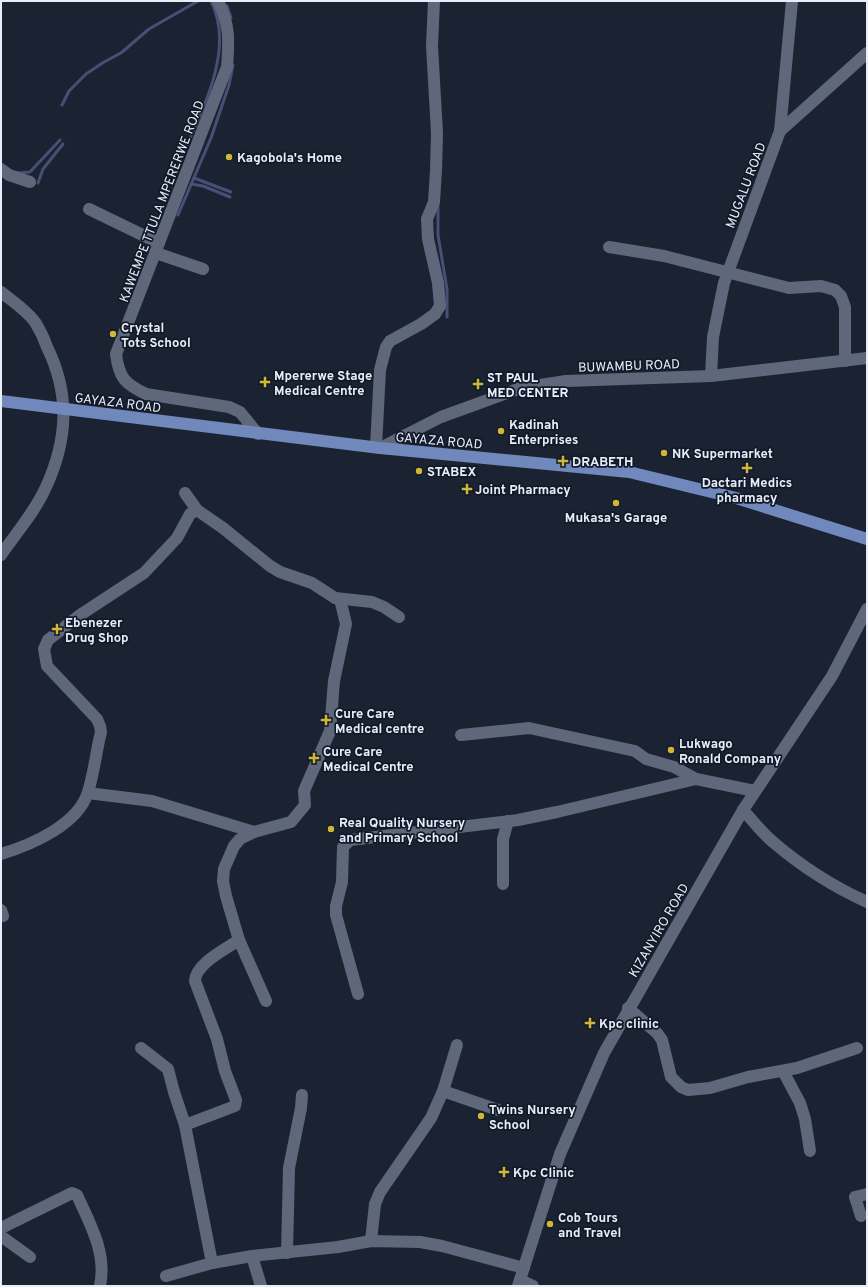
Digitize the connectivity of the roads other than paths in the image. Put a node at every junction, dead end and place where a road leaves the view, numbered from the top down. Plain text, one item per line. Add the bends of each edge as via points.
1 (218, 1) edge
2 (434, 1) edge
3 (792, 1) edge
4 (867, 53) edge
5 (780, 131) junction
6 (1, 169) edge
7 (30, 182) dead end
8 (89, 209) dead end
9 (609, 247) dead end
10 (158, 248) junction
11 (203, 269) dead end
12 (728, 272) junction
13 (1, 292) edge
14 (867, 358) edge
15 (845, 361) junction
16 (710, 376) junction
17 (1, 401) edge
18 (64, 409) junction
19 (258, 434) junction
20 (378, 448) junction
21 (185, 494) dead end
22 (197, 510) junction
23 (867, 539) edge
24 (1, 556) edge
25 (340, 599) junction
26 (867, 609) edge
27 (399, 617) dead end
28 (461, 735) dead end
29 (696, 779) junction
30 (755, 792) junction
31 (88, 793) junction
32 (744, 810) junction
33 (508, 821) junction
34 (254, 832) junction
35 (1, 854) edge
36 (503, 884) dead end
37 (867, 902) edge
38 (239, 940) junction
39 (358, 994) dead end
40 (266, 1001) dead end
41 (628, 1008) junction
42 (457, 1045) dead end
43 (141, 1048) dead end
44 (857, 1048) dead end
45 (784, 1071) junction
46 (443, 1091) junction
47 (302, 1095) dead end
48 (498, 1110) dead end
49 (185, 1125) junction
50 (810, 1151) dead end
51 (867, 1194) edge
52 (861, 1216) dead end
53 (1, 1228) edge
54 (1, 1236) edge
55 (370, 1241) junction
56 (286, 1253) junction
57 (252, 1256) junction
58 (30, 1257) dead end
59 (212, 1263) junction
60 (524, 1268) junction
61 (166, 1276) dead end
62 (519, 1283) edge
63 (100, 1286) edge
64 (261, 1286) edge
65 (533, 1286) edge

1 - 10 street, KAWEMPE TTULA MPERERWE ROAD via 224,12 230,36 227,67
2 - 20 street via 432,46 437,132 436,170 434,202 427,219 440,306 435,314 390,341 386,347 380,370
3 - 5 street, MUGALU ROAD
4 - 5 street
5 - 12 street, MUGALU ROAD
6 - 7 street via 9,175
8 - 10 street
9 - 12 street via 664,256
10 - 11 street
10 - 19 street, KAWEMPE TTULA MPERERWE ROAD via 116,354 118,369 125,382 146,394 230,407 240,412
12 - 15 street via 789,288 821,286 835,290 845,307
12 - 16 street, MUGALU ROAD via 718,309
13 - 18 street via 27,314 39,330 59,374
14 - 15 street, BUWAMBU ROAD
15 - 16 street, BUWAMBU ROAD
16 - 20 street, BUWAMBU ROAD via 566,381 521,388 441,417
17 - 18 main road, GAYAZA ROAD
18 - 19 main road, GAYAZA ROAD
18 - 24 street via 60,449 46,488
19 - 20 main road, GAYAZA ROAD
20 - 23 main road, GAYAZA ROAD via 629,472 736,498
21 - 22 street
22 - 25 street via 224,528 270,566
22 - 31 street via 190,514 177,538 144,573 80,615 48,640 44,649 47,666 84,704 100,726 101,732
25 - 27 street via 372,602
25 - 34 street via 346,624 334,680 330,731 304,791 305,805 291,822
26 - 30 street, KIZANYIRO ROAD via 832,676
28 - 29 street via 529,728 635,752 646,760 674,767
29 - 30 street
29 - 33 street
30 - 32 street, KIZANYIRO ROAD
31 - 34 street via 152,801
31 - 35 street via 80,808 66,822 25,847
32 - 37 street via 772,841 798,862
32 - 41 street, KIZANYIRO ROAD
33 - 36 street via 503,839
33 - 39 street via 356,838 346,843 343,847 342,882 336,915
34 - 38 street via 240,839 234,846 224,869 223,881
38 - 40 street
38 - 49 street via 206,962 195,975 236,1106
41 - 45 street via 657,1033 662,1040 671,1077 688,1090 710,1088 748,1077
41 - 60 street, KIZANYIRO ROAD via 604,1053 560,1154
42 - 46 street
43 - 49 street via 168,1069
44 - 45 street
45 - 50 street via 800,1103
46 - 48 street
46 - 55 street via 431,1118 380,1192 375,1204
47 - 56 street via 289,1168
49 - 59 street
51 - 52 street via 855,1197
53 - 63 street via 72,1193 77,1194 96,1238 102,1261 103,1274
54 - 58 street
55 - 56 street
55 - 60 street via 420,1242
56 - 57 street
57 - 59 street
57 - 64 street
59 - 61 street
60 - 62 street, KIZANYIRO ROAD
62 - 65 street

